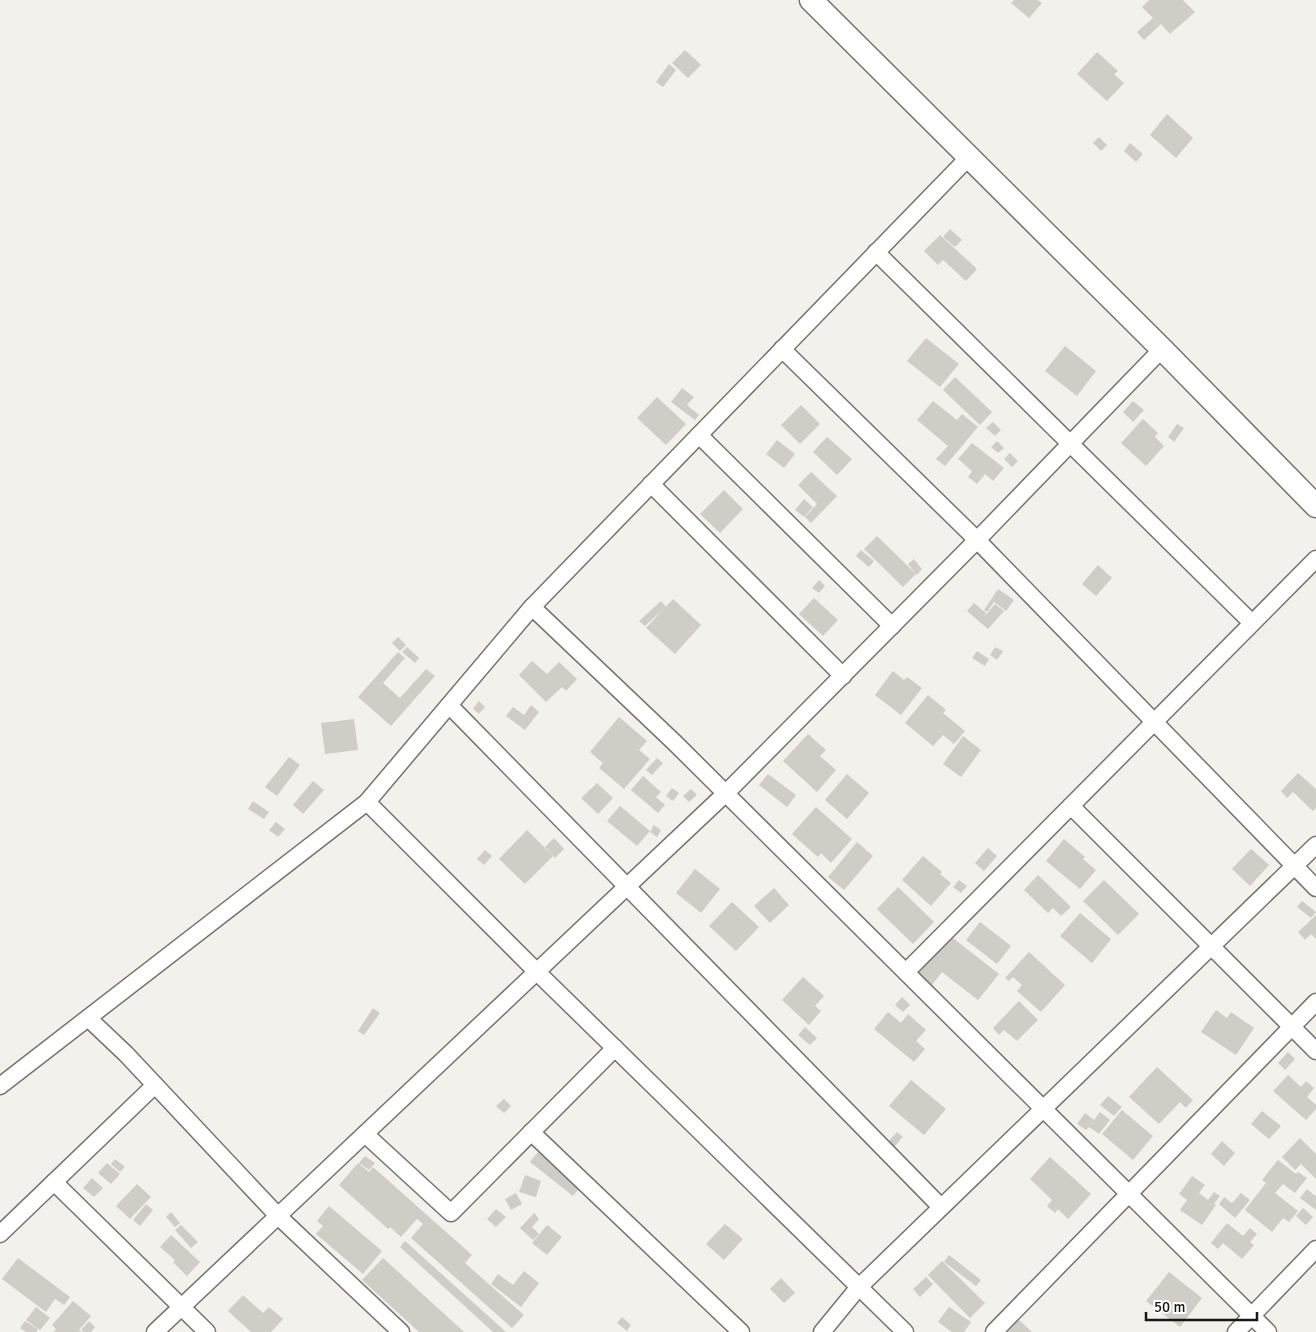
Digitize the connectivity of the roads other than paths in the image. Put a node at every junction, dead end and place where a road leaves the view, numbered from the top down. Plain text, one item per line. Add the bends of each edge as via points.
1 (811, 0) edge
2 (969, 157) junction
3 (876, 252) junction
4 (782, 349) junction
5 (1162, 349) junction
6 (699, 435) junction
7 (1071, 444) junction
8 (651, 484) junction
9 (1316, 506) edge
10 (977, 540) junction
11 (1316, 559) edge
12 (532, 607) junction
13 (1252, 623) junction
14 (892, 626) junction
15 (843, 676) junction
16 (449, 705) junction
17 (1154, 722) junction
18 (726, 794) junction
19 (367, 802) junction
20 (1071, 806) junction
21 (1316, 845) edge
22 (1294, 866) junction
23 (627, 887) junction
24 (1316, 888) edge
25 (1211, 946) junction
26 (537, 972) junction
27 (906, 972) junction
28 (1316, 1002) edge
29 (88, 1018) junction
30 (1292, 1027) junction
31 (615, 1048) junction
32 (1316, 1051) edge
33 (155, 1085) junction
34 (0, 1086) edge
35 (1043, 1108) junction
36 (531, 1132) junction
37 (365, 1134) junction
38 (54, 1182) junction
39 (1129, 1194) junction
40 (941, 1207) junction
41 (278, 1216) junction
42 (0, 1234) edge
43 (1316, 1249) edge
44 (858, 1288) junction
45 (182, 1307) junction
46 (1252, 1316) junction
47 (155, 1332) edge
48 (207, 1332) edge
49 (401, 1332) edge
50 (741, 1332) edge
51 (822, 1332) edge
52 (905, 1332) edge
53 (994, 1332) edge
54 (1236, 1332) edge
55 (1268, 1332) edge

1 - 2 main road
2 - 3 street
2 - 5 main road
3 - 4 street
3 - 7 street
4 - 6 street
4 - 10 street
5 - 7 street
5 - 9 main road
6 - 8 street
6 - 14 street
7 - 10 street
7 - 13 street
8 - 12 street
8 - 15 street
10 - 14 street
10 - 17 street
11 - 13 street
12 - 16 street
12 - 18 street
13 - 17 street
14 - 15 street
15 - 18 street
16 - 19 street
16 - 23 street
17 - 20 street
17 - 22 street
18 - 23 street
18 - 27 street
19 - 26 street
19 - 29 street
20 - 25 street
20 - 27 street
21 - 22 street
22 - 24 street
22 - 25 street
23 - 26 street
23 - 40 street
25 - 30 street
25 - 35 street
26 - 31 street
26 - 37 street
27 - 35 street
28 - 30 street
29 - 33 street
29 - 34 street
30 - 32 street
30 - 39 street
31 - 36 street
31 - 44 street
33 - 38 street
33 - 41 street
35 - 39 street
35 - 40 street
36 - 37 street via 451,1213
36 - 50 street
37 - 41 street
38 - 42 street
38 - 45 street
39 - 46 street
39 - 53 street
40 - 44 street
41 - 45 street
41 - 49 street
43 - 46 street
44 - 51 street
44 - 52 street
45 - 47 street
45 - 48 street
46 - 54 street
46 - 55 street

